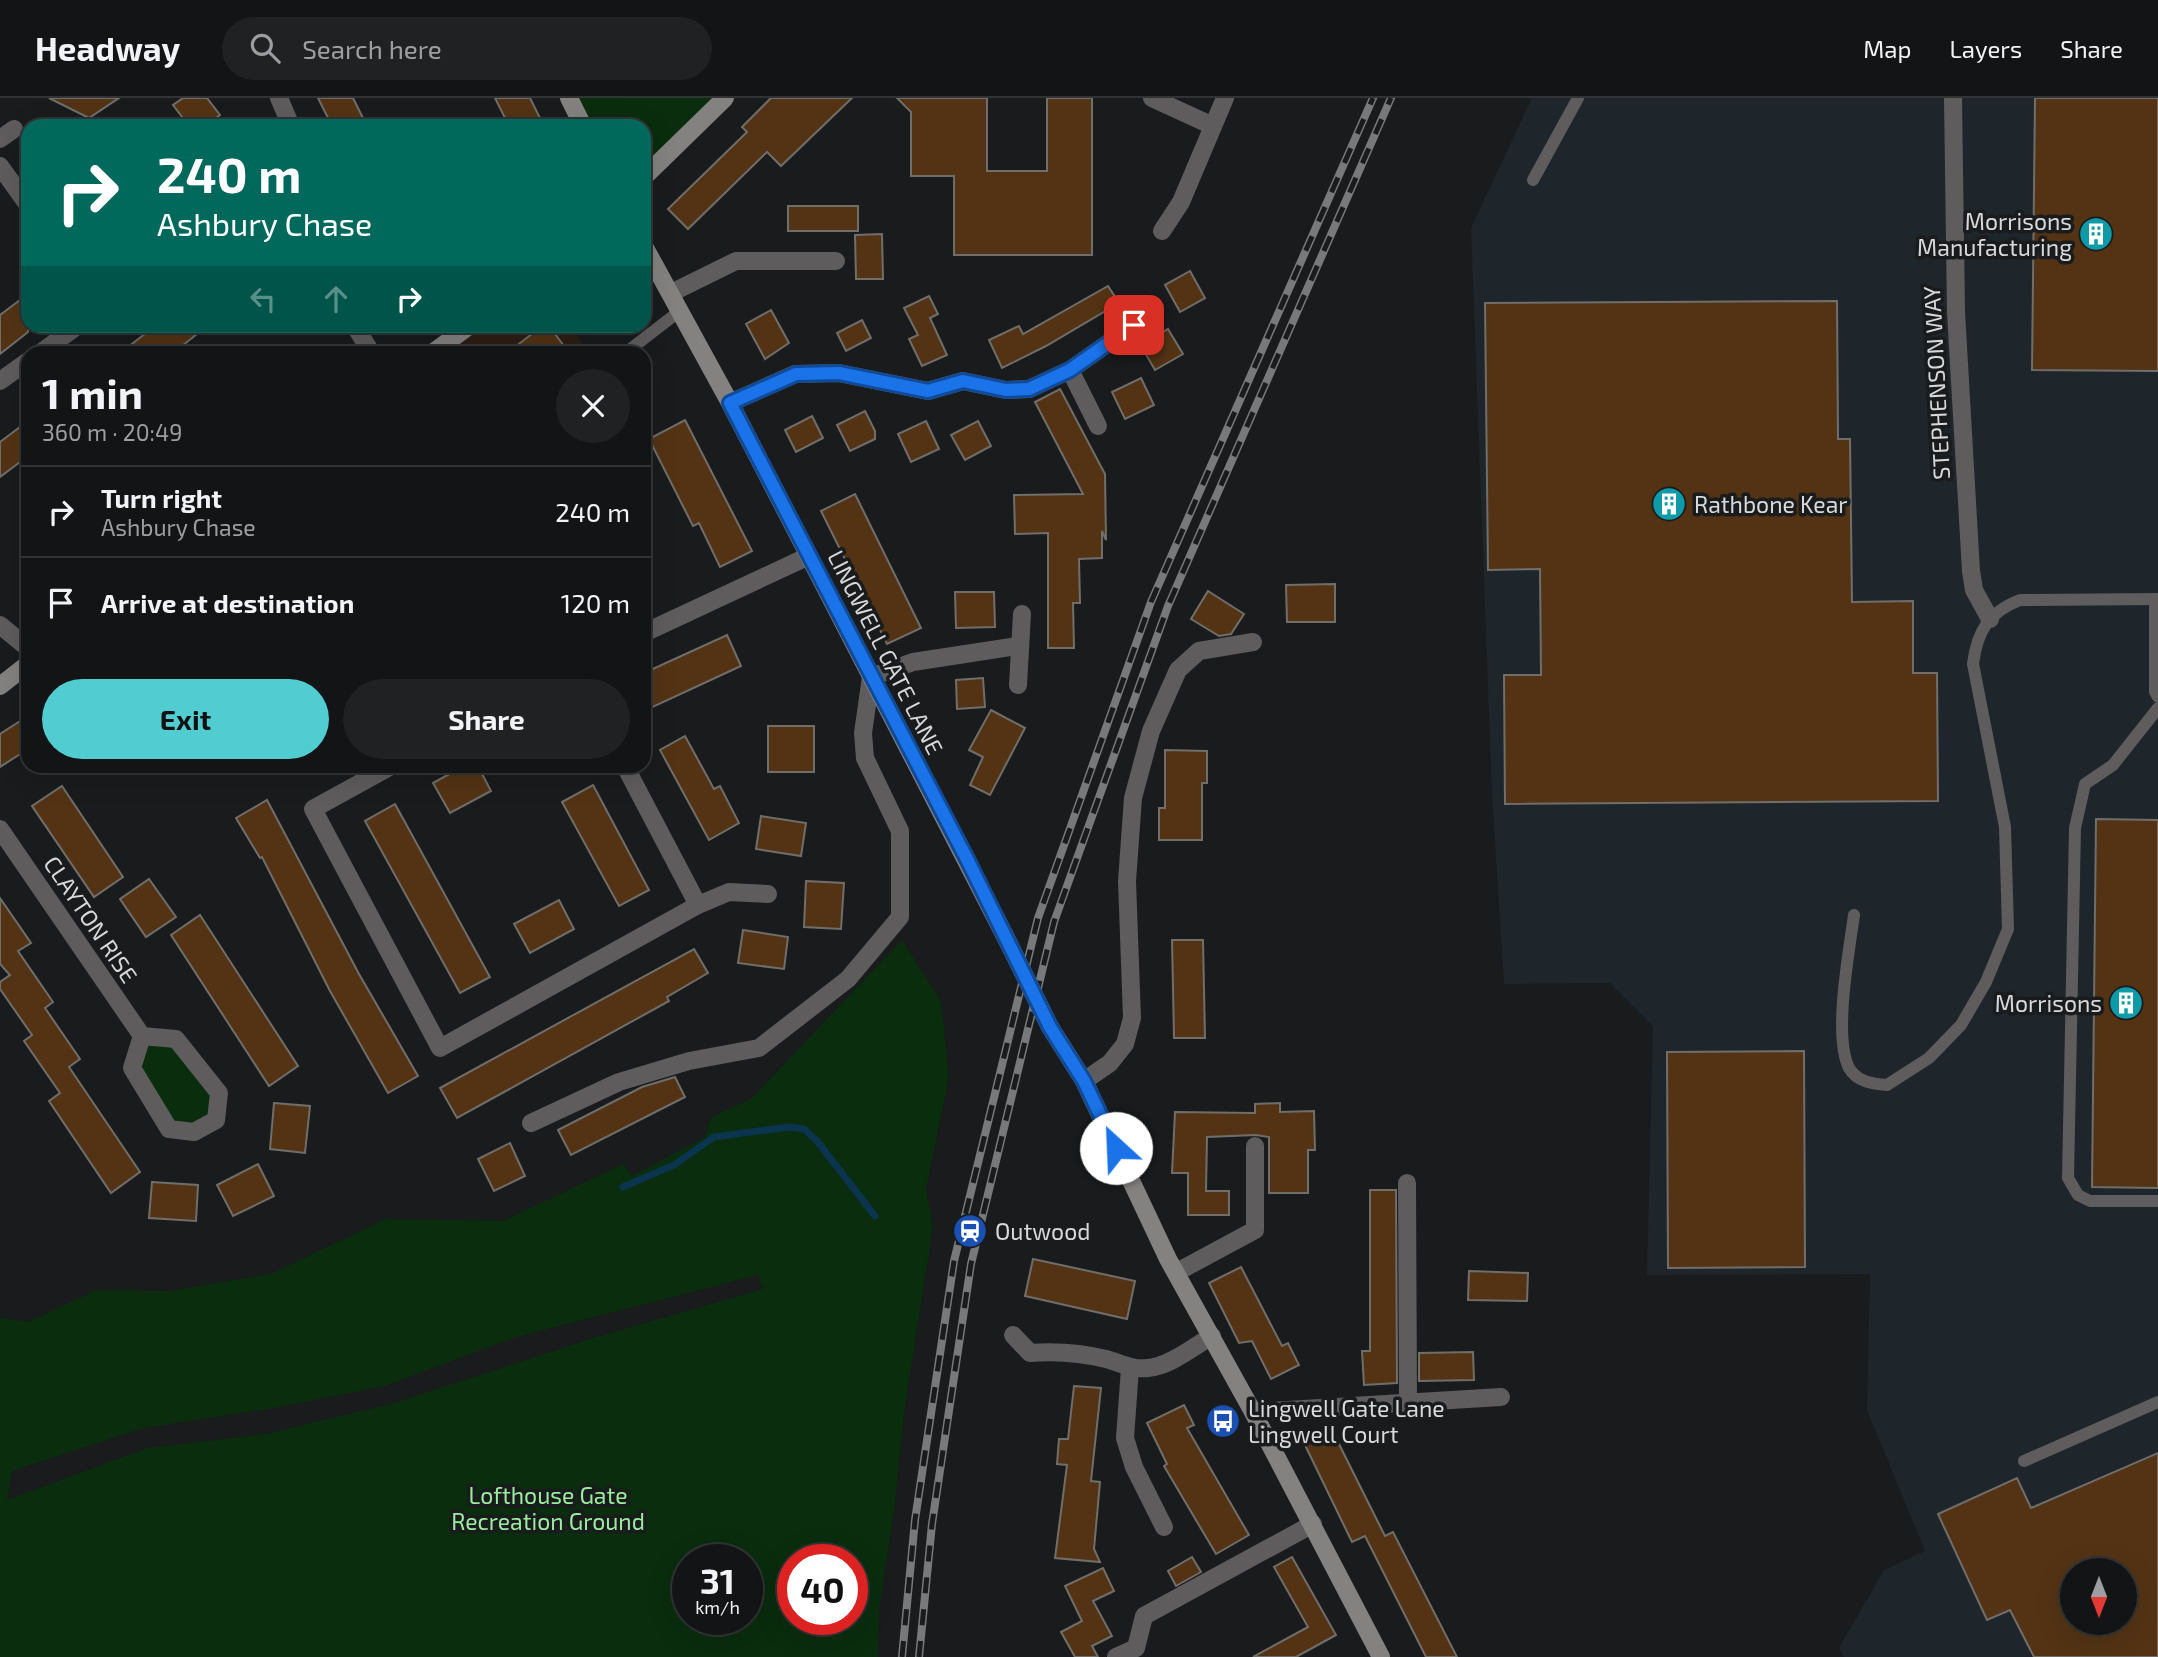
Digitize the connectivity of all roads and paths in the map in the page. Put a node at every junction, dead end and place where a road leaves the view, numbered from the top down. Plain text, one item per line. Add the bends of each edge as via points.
1 (279, 98) edge
2 (569, 98) edge
3 (725, 98) edge
4 (1152, 98) edge
5 (1225, 98) edge
6 (1578, 98) edge
7 (1953, 98) edge
8 (288, 119) edge
9 (580, 119) edge
10 (1213, 126) junction
11 (0, 166) edge
12 (651, 170) edge
13 (1533, 180) dead end
14 (21, 195) edge
15 (1162, 231) dead end
16 (651, 258) edge
17 (836, 261) dead end
18 (671, 293) junction
19 (681, 310) junction
20 (1134, 325) dead end
21 (67, 333) edge
22 (460, 333) edge
23 (49, 346) edge
24 (442, 346) edge
25 (634, 346) edge
26 (21, 366) edge
27 (1070, 370) junction
28 (0, 381) edge
29 (730, 403) junction
30 (1098, 426) dead end
31 (809, 556) junction
32 (2156, 599) edge
33 (1022, 614) dead end
34 (1990, 619) junction
35 (0, 625) edge
36 (651, 630) edge
37 (21, 642) edge
38 (1252, 642) dead end
39 (1018, 646) junction
40 (21, 670) edge
41 (871, 677) junction
42 (1018, 685) dead end
43 (0, 686) edge
44 (2158, 697) edge
45 (2158, 708) edge
46 (379, 773) edge
47 (629, 773) edge
48 (0, 829) edge
49 (768, 894) dead end
50 (698, 905) junction
51 (1854, 915) dead end
52 (142, 1036) junction
53 (1084, 1081) junction
54 (531, 1124) dead end
55 (1255, 1146) dead end
56 (1407, 1183) dead end
57 (2158, 1201) edge
58 (1177, 1272) junction
59 (1013, 1335) dead end
60 (1212, 1336) junction
61 (1130, 1368) junction
62 (1501, 1397) dead end
63 (1408, 1402) junction
64 (2158, 1402) edge
65 (1254, 1412) junction
66 (2024, 1461) dead end
67 (1313, 1524) junction
68 (1164, 1527) dead end
69 (1138, 1652) edge
70 (1116, 1657) edge
71 (1381, 1657) edge

1 - 8 street
2 - 9 street
3 - 12 street
4 - 10 street
5 - 10 street
6 - 13 lane
7 - 34 street, STEPHENSON WAY via 1956,312 1971,571 1974,590
10 - 15 street via 1181,202
11 - 14 street
16 - 18 street, LINGWELL GATE LANE
17 - 18 street via 736,261
18 - 19 street, LINGWELL GATE LANE
19 - 25 lane
19 - 29 street, LINGWELL GATE LANE
20 - 27 street
21 - 23 street
22 - 24 street
26 - 28 street
27 - 29 street via 1029,389 1006,390 963,381 928,391 839,373 796,374
27 - 30 street
29 - 31 street, LINGWELL GATE LANE
31 - 36 street
31 - 41 street, LINGWELL GATE LANE
32 - 34 lane via 2020,600
32 - 44 lane
33 - 39 street
34 - 51 lane via 1975,645 1973,664 2005,827 2008,929 1986,982 1961,1025 1929,1058 1887,1085 1858,1079 1843,1045
35 - 37 street
38 - 53 street via 1199,651 1178,670 1151,731 1133,798 1126,881 1132,1018 1125,1045 1110,1063
39 - 41 street via 913,662
39 - 42 street
40 - 43 street
41 - 53 street, LINGWELL GATE LANE, bridge via 1050,1027
41 - 54 street via 863,733 865,758 900,831 900,917 848,979 759,1048 619,1082
45 - 57 lane via 2113,765 2085,784 2080,794 2075,828 2068,1178 2078,1195 2090,1201
46 - 50 street via 313,810 440,1048
47 - 50 street
48 - 52 street, CLAYTON RISE
49 - 50 street via 729,892
52 - 52 street via 132,1068 169,1129 194,1132 216,1120 219,1093 176,1039
53 - 58 street, LINGWELL GATE LANE
55 - 58 street via 1255,1230
56 - 63 street
58 - 60 street, LINGWELL GATE LANE
59 - 61 street via 1030,1353 1092,1357
60 - 61 street via 1167,1362
60 - 65 street, LINGWELL GATE LANE
61 - 68 street via 1125,1438
62 - 63 street
63 - 65 street
64 - 66 lane
65 - 67 street, LINGWELL GATE LANE
67 - 69 street via 1144,1616
67 - 71 street, LINGWELL GATE LANE
69 - 70 street

